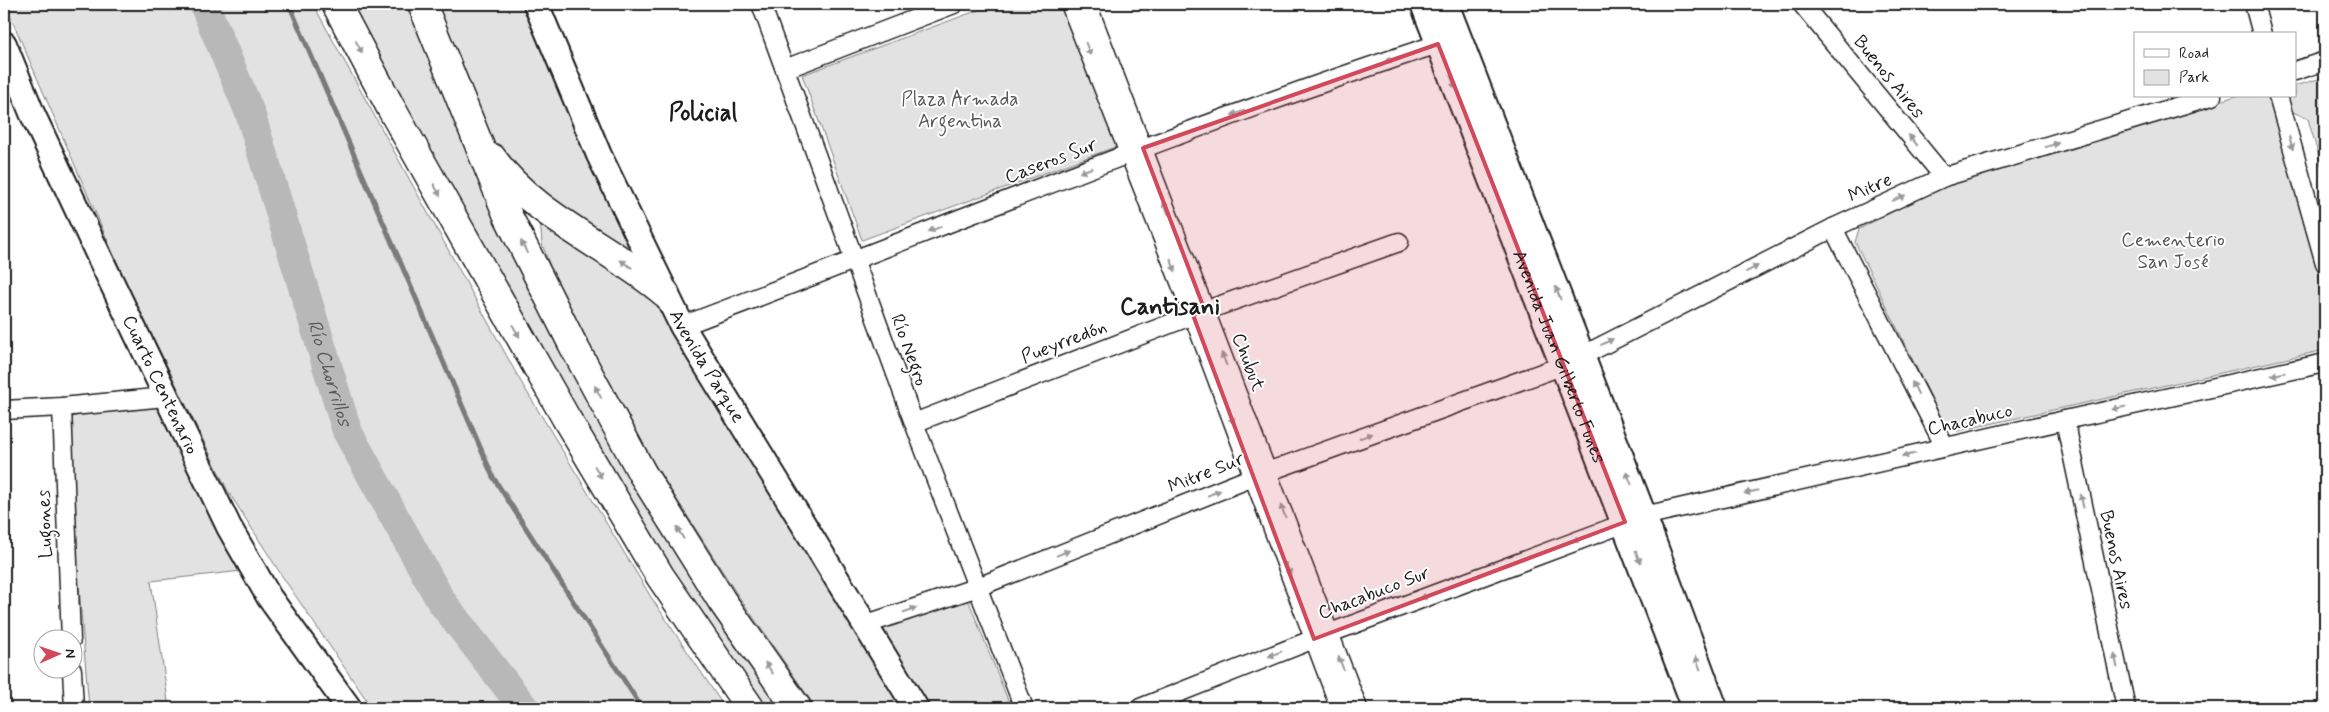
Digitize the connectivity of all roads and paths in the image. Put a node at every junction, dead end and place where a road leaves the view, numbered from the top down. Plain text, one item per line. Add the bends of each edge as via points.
1 (336, 4) edge
2 (422, 4) edge
3 (536, 4) edge
4 (761, 4) edge
5 (954, 4) edge
6 (1070, 4) edge
7 (1087, 4) edge
8 (1423, 4) edge
9 (1446, 4) edge
10 (1802, 4) edge
11 (2254, 4) edge
12 (2261, 32) edge
13 (4, 44) edge
14 (1438, 44) junction
15 (2325, 61) edge
16 (785, 69) junction
17 (2296, 70) edge
18 (2205, 98) edge
19 (2279, 98) edge
20 (471, 128) junction
21 (1491, 150) junction
22 (1136, 151) junction
23 (1944, 177) junction
24 (1833, 228) junction
25 (1399, 242) dead end
26 (854, 261) junction
27 (2325, 263) edge
28 (665, 293) junction
29 (1199, 313) junction
30 (682, 326) junction
31 (1573, 360) junction
32 (2325, 363) edge
33 (165, 397) junction
34 (62, 407) junction
35 (4, 410) edge
36 (2065, 420) junction
37 (914, 423) junction
38 (1945, 447) junction
39 (1260, 475) junction
40 (1634, 519) junction
41 (978, 587) junction
42 (864, 625) junction
43 (71, 630) edge
44 (1322, 636) junction
45 (73, 680) edge
46 (74, 708) edge
47 (349, 708) edge
48 (750, 708) edge
49 (797, 708) edge
50 (916, 708) edge
51 (1024, 708) edge
52 (1140, 708) edge
53 (1340, 708) edge
54 (1358, 708) edge
55 (1695, 708) edge
56 (1715, 708) edge
57 (2126, 708) edge

1 -> 48 highway via 566,418 660,576
2 - 20 highway
3 - 28 main road, Avenida Parque via 599,155
4 - 16 street, Río Negro
5 - 16 street
6 -> 22 street, Chubut
7 - 22 street, Chubut
8 - 14 main road, Avenida Juan Gilberto Funes
9 - 21 main road, Avenida Juan Gilberto Funes
23 -> 10 street, Buenos Aires
11 - 12 street
13 - 33 main road, Cuarto Centenario via 32,113
14 -> 21 main road, Avenida Juan Gilberto Funes
14 -> 22 street, Caseros Sur
15 - 17 street
16 - 26 street, Río Negro
23 -> 18 street, Mitre
19 -> 27 street
28 -> 20 highway via 547,211 505,176
49 -> 20 highway via 722,601 642,473 508,216
21 - 31 main road, Avenida Juan Gilberto Funes
22 -> 26 street, Caseros Sur
22 - 29 street, Chubut
24 -> 23 street, Mitre
31 -> 24 street, Mitre
38 -> 24 street
25 - 29 street, Pueyrredón
26 - 30 street, Caseros Sur
26 - 37 street, Río Negro
28 - 30 main road, Avenida Parque
29 - 37 street, Pueyrredón
29 - 39 street, Chubut
30 - 42 main road, Avenida Parque
39 -> 31 street, Mitre Sur
31 - 40 main road, Avenida Juan Gilberto Funes
32 -> 36 street, Chacabuco
33 - 34 street
33 - 47 main road, Cuarto Centenario via 229,527 269,597
34 - 35 street
34 - 43 street, Lugones
36 - 38 street, Chacabuco
57 -> 36 street, Buenos Aires
37 - 41 street, Río Negro
38 -> 40 street, Chacabuco
41 -> 39 street, Mitre Sur
39 - 44 street, Chubut
40 -> 44 street, Chacabuco Sur
40 -> 55 main road, Avenida Juan Gilberto Funes
56 -> 40 main road, Avenida Juan Gilberto Funes
42 -> 41 street, Mitre Sur
41 - 51 street, Río Negro
42 - 50 main road, Avenida Parque
44 -> 52 street, Chacabuco Sur
44 - 53 street, Chubut
54 -> 44 street, Chubut
45 - 46 street

